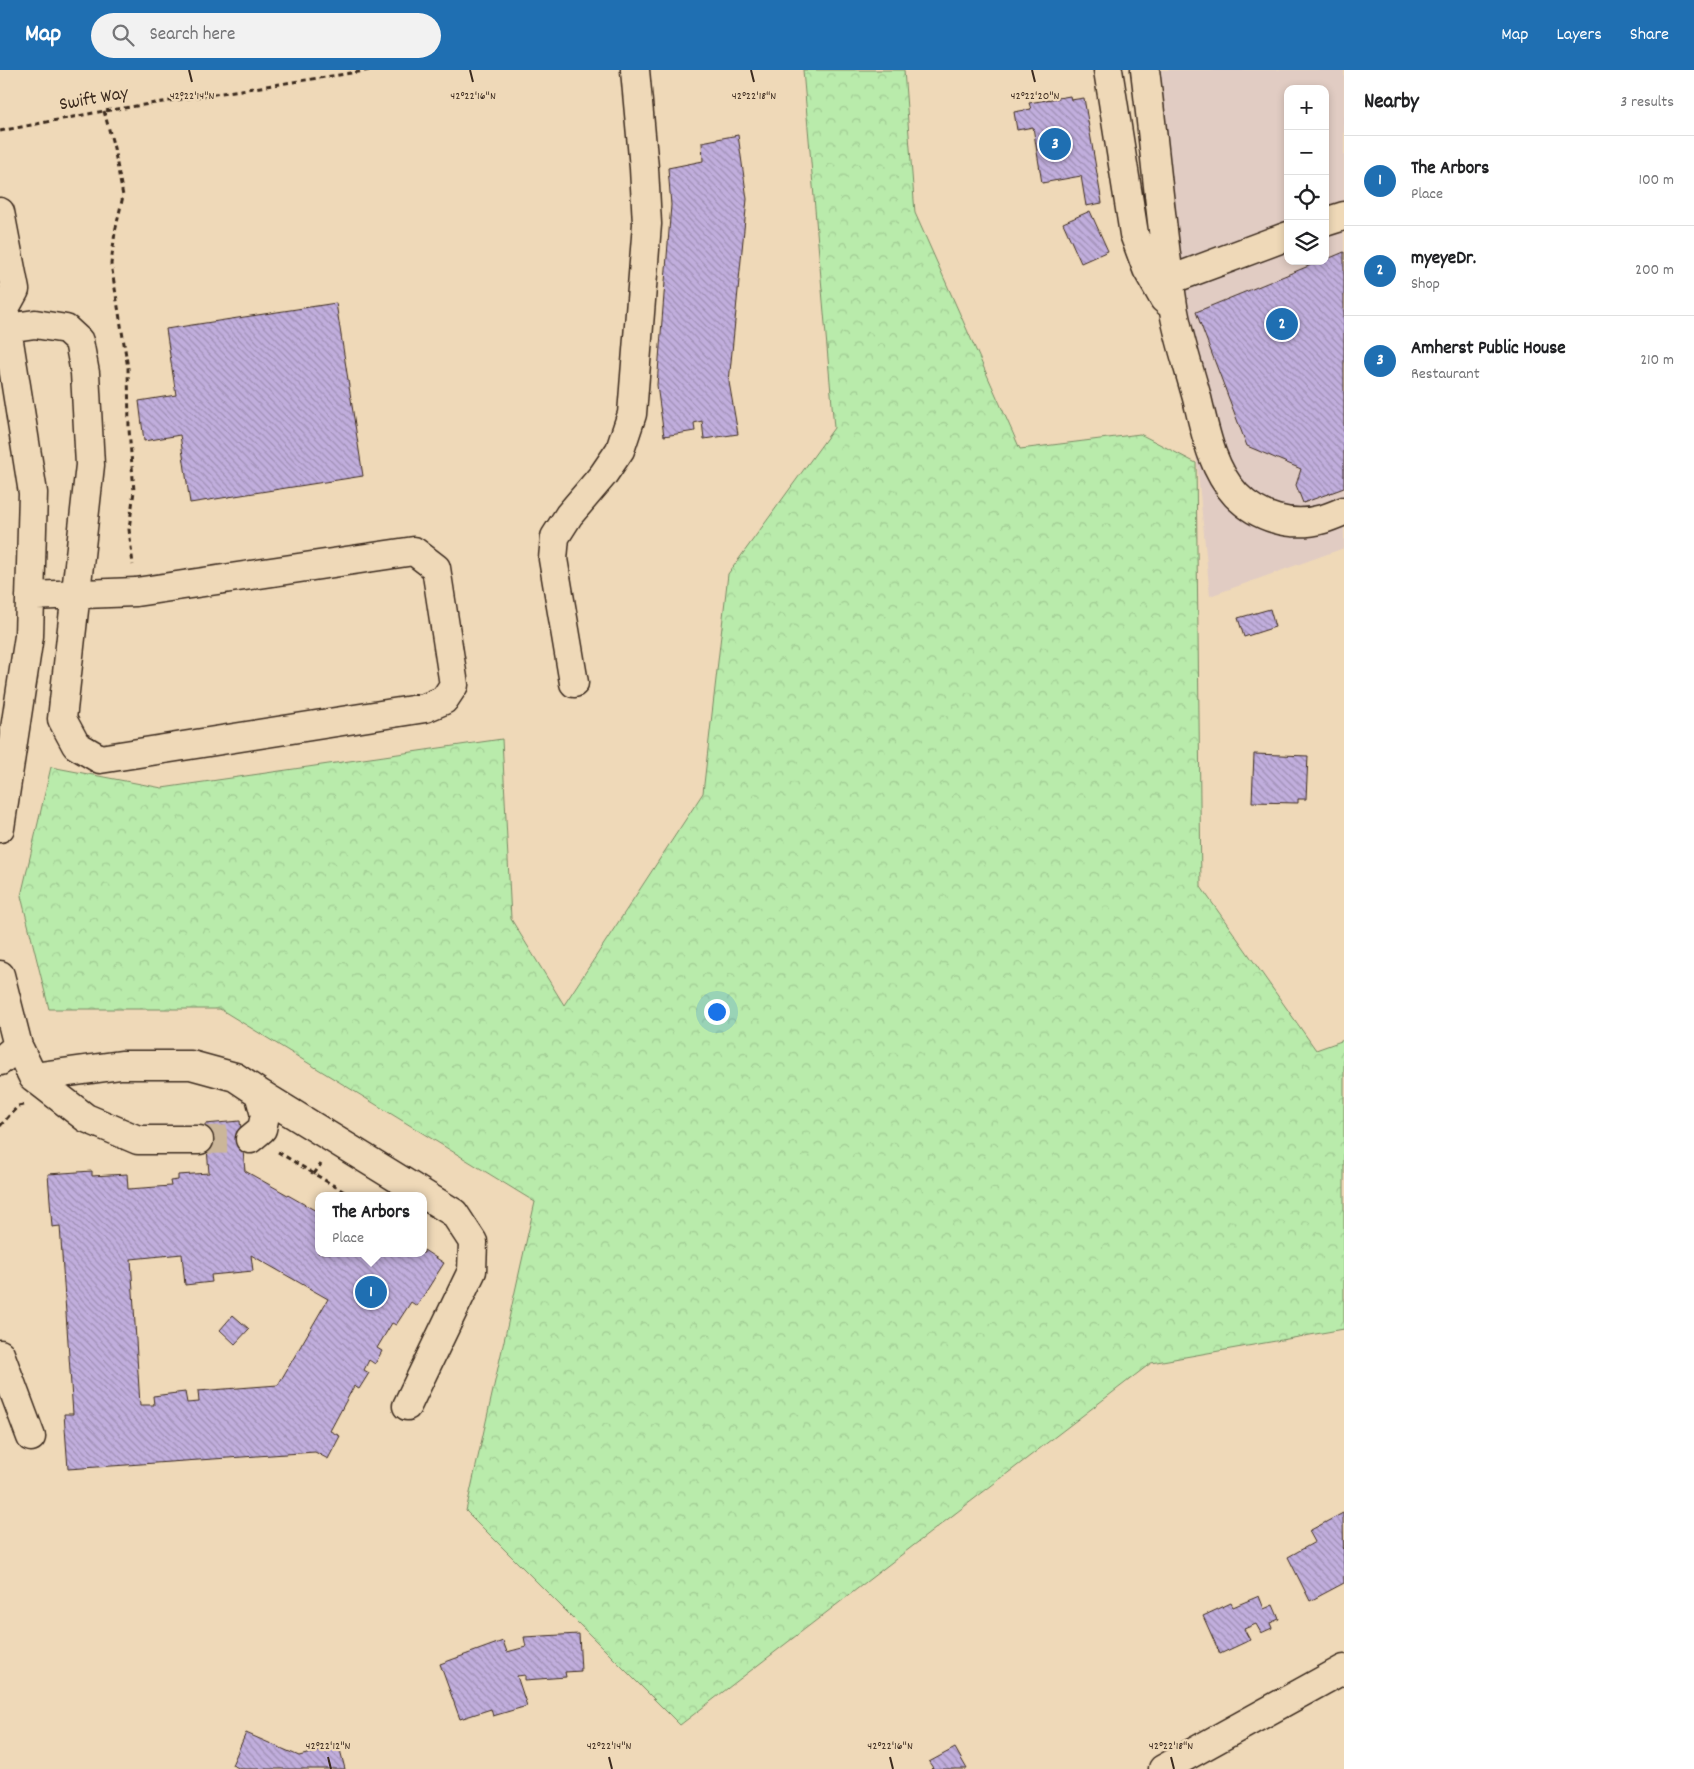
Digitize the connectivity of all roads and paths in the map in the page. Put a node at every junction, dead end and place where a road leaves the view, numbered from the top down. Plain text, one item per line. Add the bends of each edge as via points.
1 (371, 70) edge
2 (635, 70) edge
3 (1108, 70) edge
4 (1145, 70) edge
5 (104, 111) junction
6 (0, 131) edge
7 (0, 212) edge
8 (1344, 216) edge
9 (1329, 221) edge
10 (1284, 237) edge
11 (1170, 280) junction
12 (1173, 308) junction
13 (4, 315) edge
14 (1344, 511) edge
15 (136, 592) junction
16 (76, 594) junction
17 (30, 596) junction
18 (574, 683) dead end
19 (0, 828) edge
20 (0, 975) edge
21 (9, 1054) edge
22 (33, 1077) junction
23 (258, 1093) junction
24 (199, 1140) tunnel mouth
25 (261, 1143) joint
26 (344, 1192) edge
27 (420, 1192) edge
28 (427, 1196) edge
29 (0, 1354) edge
30 (407, 1406) dead end
31 (30, 1437) dead end
32 (1344, 1668) edge
33 (1163, 1769) edge

1 - 5 path, Swift Way
2 - 18 street via 647,224 632,414 620,450 555,537 554,559
3 - 12 street via 1134,234 1148,269 1164,299
4 - 11 street
5 - 6 path, Swift Way
5 - 15 path via 123,196 111,264 128,368 134,491 129,529
7 - 13 street via 15,290
8 - 9 street
10 - 11 street
11 - 12 street
12 - 14 street via 1210,445 1224,478 1237,495 1263,514 1283,521 1322,520
13 - 16 street via 66,329 79,341 90,465
13 - 17 street via 34,493
15 - 16 street
15 - 16 street via 414,550 436,568 454,685 444,700 425,708 100,759 76,745 62,718
16 - 17 street
17 - 19 street via 29,636
20 - 21 street
21 - 22 street
22 - 23 street via 121,1065 191,1065 235,1077
22 - 24 street via 86,1118 138,1140
23 - 25 street via 266,1114
23 - 27 street
25 - 26 path
28 - 30 street via 454,1213 473,1242 472,1271
29 - 31 street
32 - 33 street

